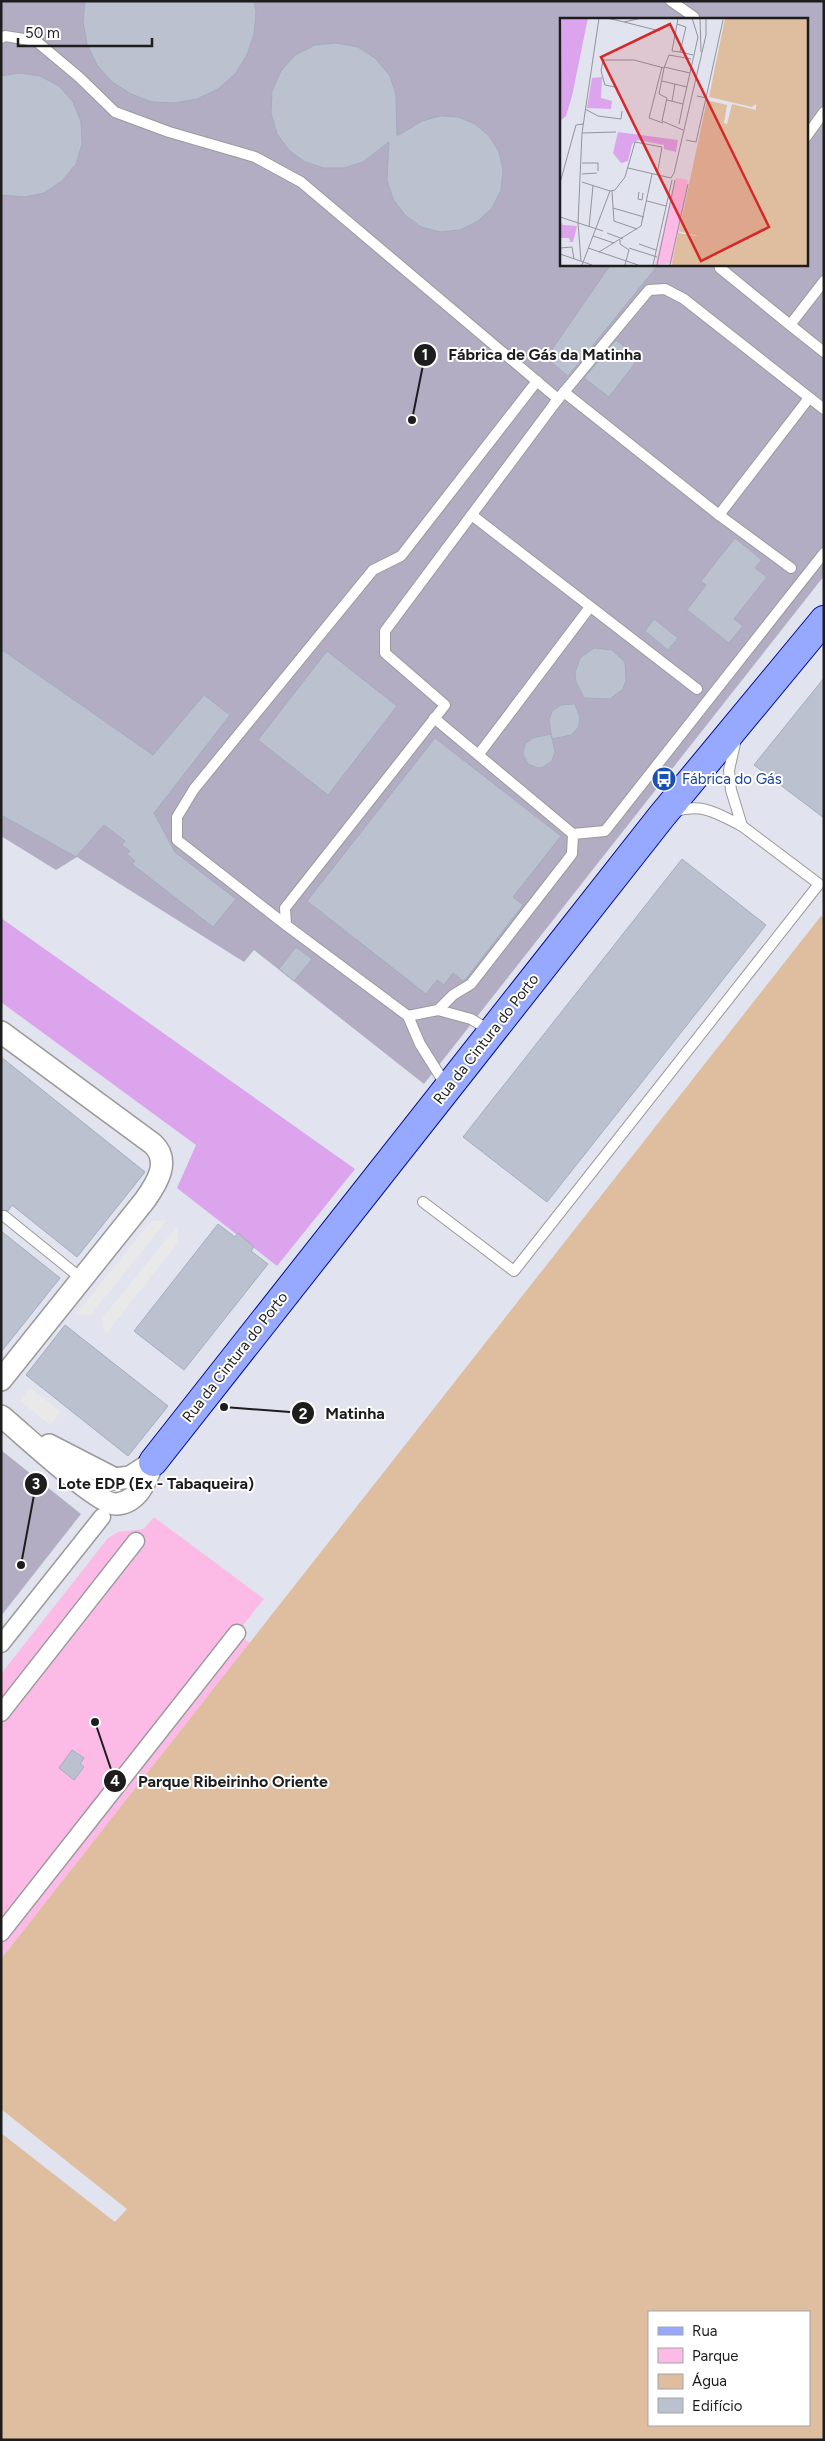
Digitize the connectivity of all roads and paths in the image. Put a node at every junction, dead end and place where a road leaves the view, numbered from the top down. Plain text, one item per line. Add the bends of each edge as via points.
1 (671, 1) edge
2 (694, 17) dead end
3 (1, 38) edge
4 (824, 112) edge
5 (808, 134) edge
6 (722, 265) edge
7 (824, 281) edge
8 (790, 325) junction
9 (824, 352) edge
10 (537, 381) junction
11 (564, 392) junction
12 (809, 398) junction
13 (554, 404) junction
14 (824, 410) edge
15 (719, 515) junction
16 (473, 516) junction
17 (824, 554) edge
18 (790, 568) dead end
19 (590, 606) junction
20 (824, 620) edge
21 (697, 689) dead end
22 (434, 718) junction
23 (740, 720) junction
24 (478, 754) junction
25 (661, 817) junction
26 (742, 826) junction
27 (573, 834) junction
28 (822, 882) edge
29 (286, 925) junction
30 (438, 1010) junction
31 (408, 1016) junction
32 (1, 1032) edge
33 (492, 1032) junction
34 (448, 1088) junction
35 (423, 1202) dead end
36 (4, 1216) dead end
37 (82, 1279) junction
38 (1, 1380) edge
39 (6, 1420) edge
40 (153, 1462) joint
41 (102, 1517) dead end
42 (136, 1541) dead end
43 (237, 1633) dead end
44 (1, 1644) edge
45 (1, 1713) edge
46 (1, 1933) edge

1 - 2 lane
3 - 10 lane via 36,41 115,112 169,132 255,157 301,182
4 - 5 lane
6 - 8 lane via 720,268
7 - 8 lane
8 - 9 lane
10 - 13 lane via 558,399
10 - 29 lane via 401,556 366,577 194,789 177,817 177,840
11 - 12 lane via 649,290 665,289 684,299
11 - 13 lane
11 - 15 lane
12 - 14 lane
12 - 15 lane
13 - 16 lane
15 - 18 lane
16 - 19 lane
16 - 22 lane via 385,631 385,653 445,705
17 - 27 lane via 605,831
19 - 21 lane
19 - 24 lane
20 - 23 main road, Rua da Cintura do Porto
22 - 24 lane
22 - 29 lane via 285,908
23 - 25 main road, Rua da Cintura do Porto
23 - 26 lane via 729,770 731,790
24 - 27 lane
25 - 26 lane via 686,808 702,807
25 - 33 main road, Rua da Cintura do Porto
26 - 28 lane
27 - 30 lane via 572,854 472,984
28 - 35 lane via 514,1271
29 - 31 lane
30 - 31 lane
30 - 33 lane via 471,1019
31 - 34 lane via 420,1044
32 - 37 street via 153,1144 162,1154 159,1174 149,1194
33 - 34 main road, Rua da Cintura do Porto
34 - 40 main road, Rua da Cintura do Porto
36 - 37 lane
37 - 38 street
39 - 40 street via 93,1494 114,1504 126,1502 137,1494
41 - 44 street
42 - 45 street
43 - 46 street

